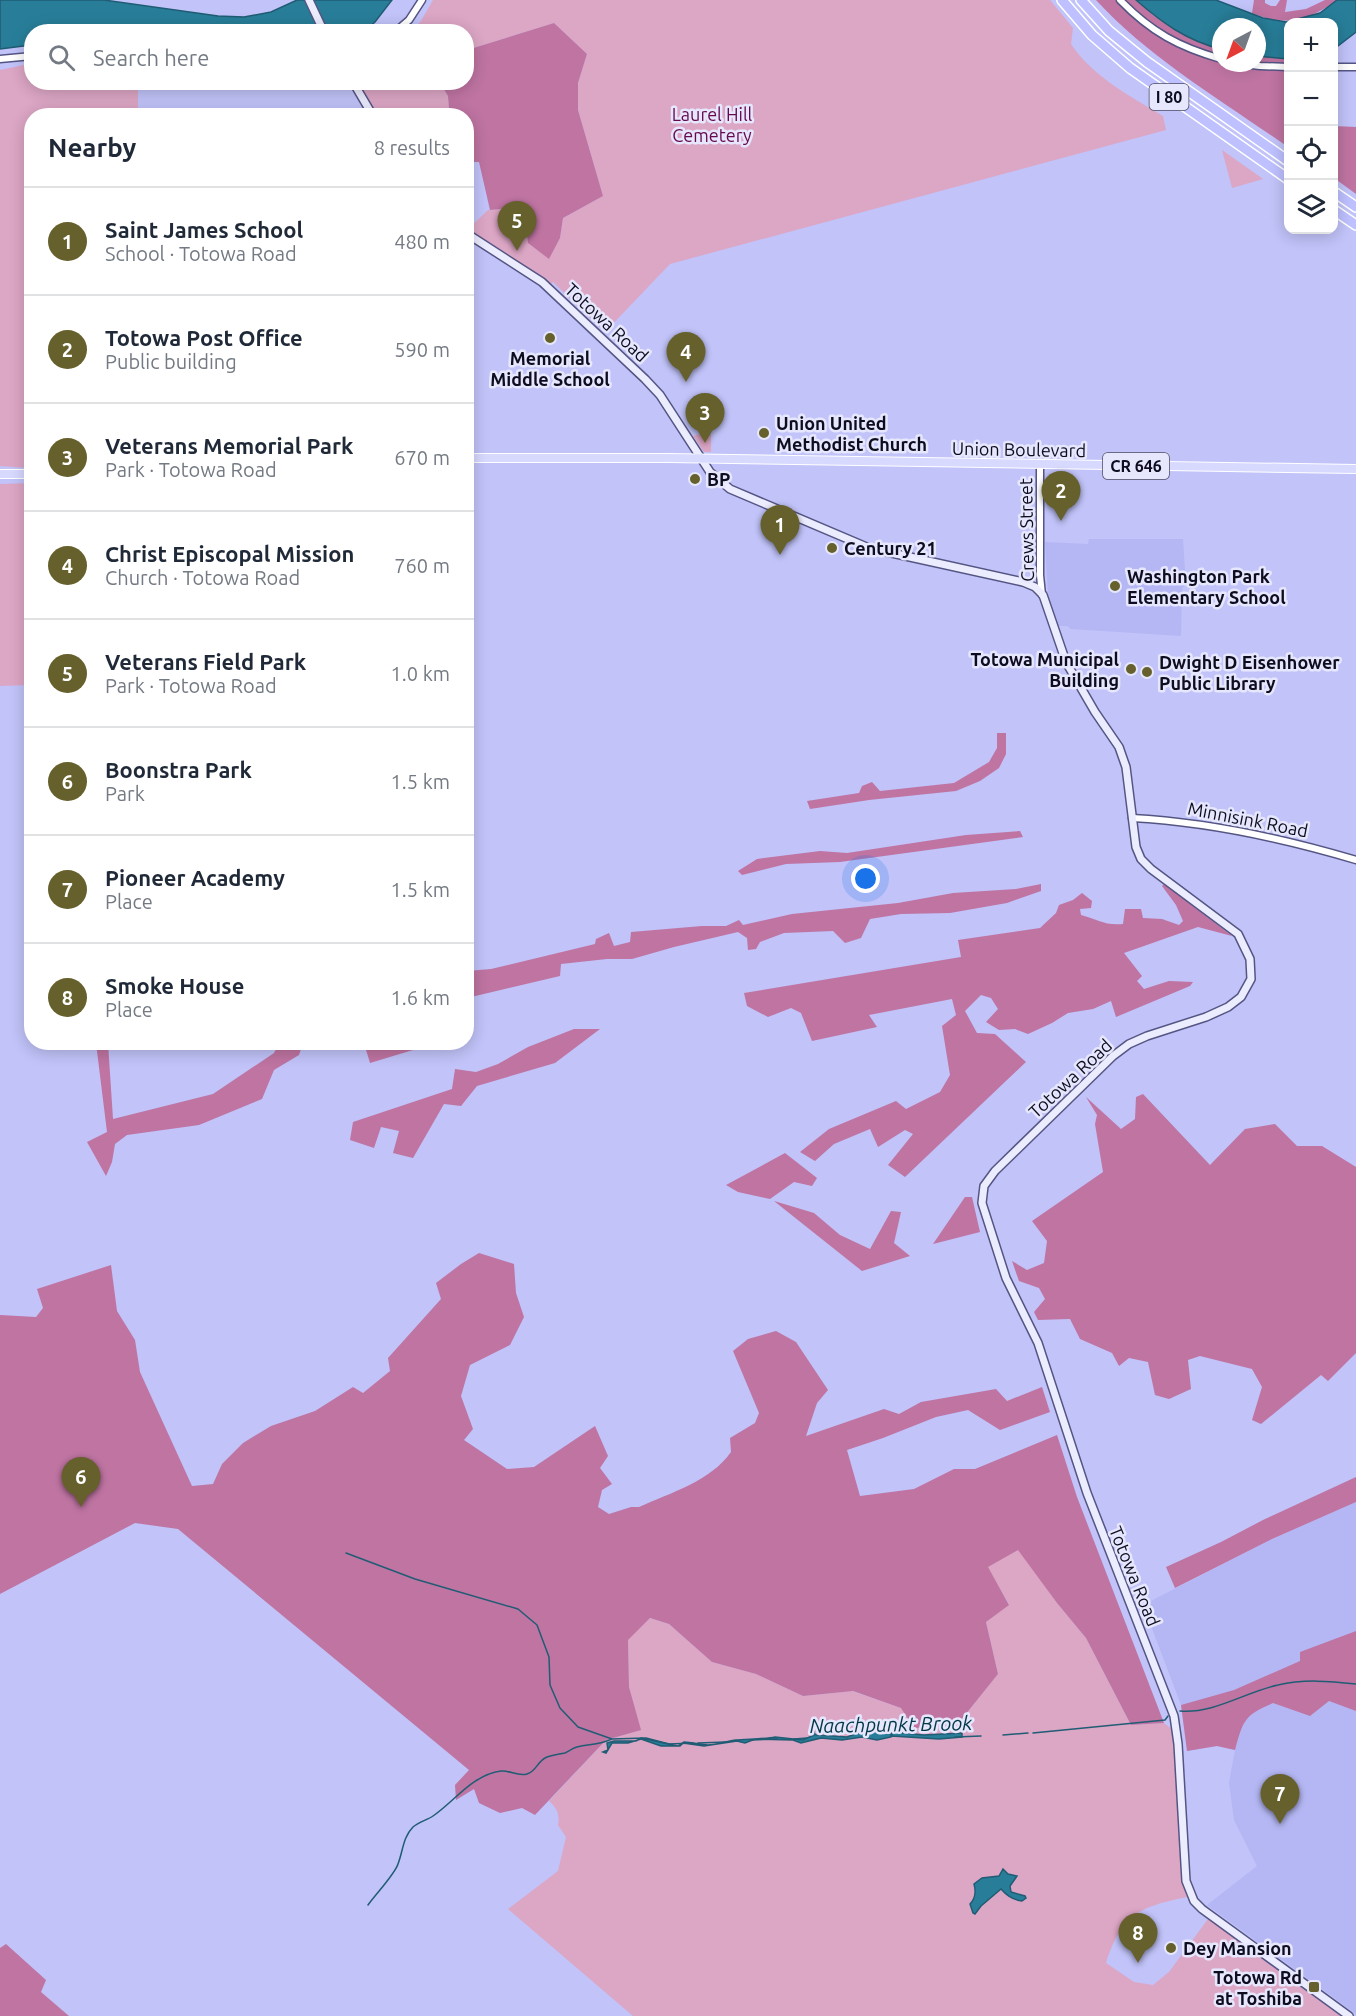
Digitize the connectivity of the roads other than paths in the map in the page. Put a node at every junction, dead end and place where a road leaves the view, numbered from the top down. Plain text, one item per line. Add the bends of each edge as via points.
1 (309, 0) edge
2 (422, 0) edge
3 (1062, 0) edge
4 (1081, 0) edge
5 (1120, 0) edge
6 (320, 24) edge
7 (404, 24) edge
8 (1212, 56) edge
9 (24, 57) edge
10 (0, 59) edge
11 (1266, 66) edge
12 (1284, 67) edge
13 (1338, 67) edge
14 (1356, 67) edge
15 (357, 90) edge
16 (368, 108) edge
17 (1284, 158) edge
18 (1284, 176) edge
19 (1338, 195) edge
20 (1356, 207) edge
21 (1338, 213) edge
22 (1356, 225) edge
23 (474, 238) edge
24 (474, 458) edge
25 (703, 459) junction
26 (1040, 465) junction
27 (1356, 469) edge
28 (0, 474) edge
29 (24, 474) edge
30 (1043, 595) junction
31 (1132, 818) junction
32 (1356, 860) edge
33 (1349, 2016) edge

1 - 6 main road
2 - 7 street
3 - 18 highway, I 80 via 1092,35 1130,68
4 - 17 highway, I 80 via 1141,58
5 - 8 street via 1173,42
9 - 10 street
11 - 12 street
13 - 14 street
15 - 16 main road
19 - 20 highway
21 - 22 highway
23 - 25 main road, Totowa Road via 542,282 585,321 652,386
24 - 25 main road, Union Boulevard / CR 646
25 - 26 main road, Union Boulevard / CR 646
25 - 30 main road, Totowa Road via 710,472 730,489 830,532 880,551 1029,584
26 - 27 main road, Union Boulevard / CR 646
26 - 30 street, Crews Street
28 - 29 main road
30 - 31 main road, Totowa Road via 1065,662 1119,747 1126,767
31 - 32 street, Minnisink Road via 1208,825
31 - 33 main road, Totowa Road via 1136,847 1144,863 1240,937 1251,966 1249,986 1241,998 1220,1011 1147,1036 1113,1056 995,1171 984,1185 982,1203 1006,1278 1045,1360 1091,1504 1174,1716 1189,1890 1202,1910

